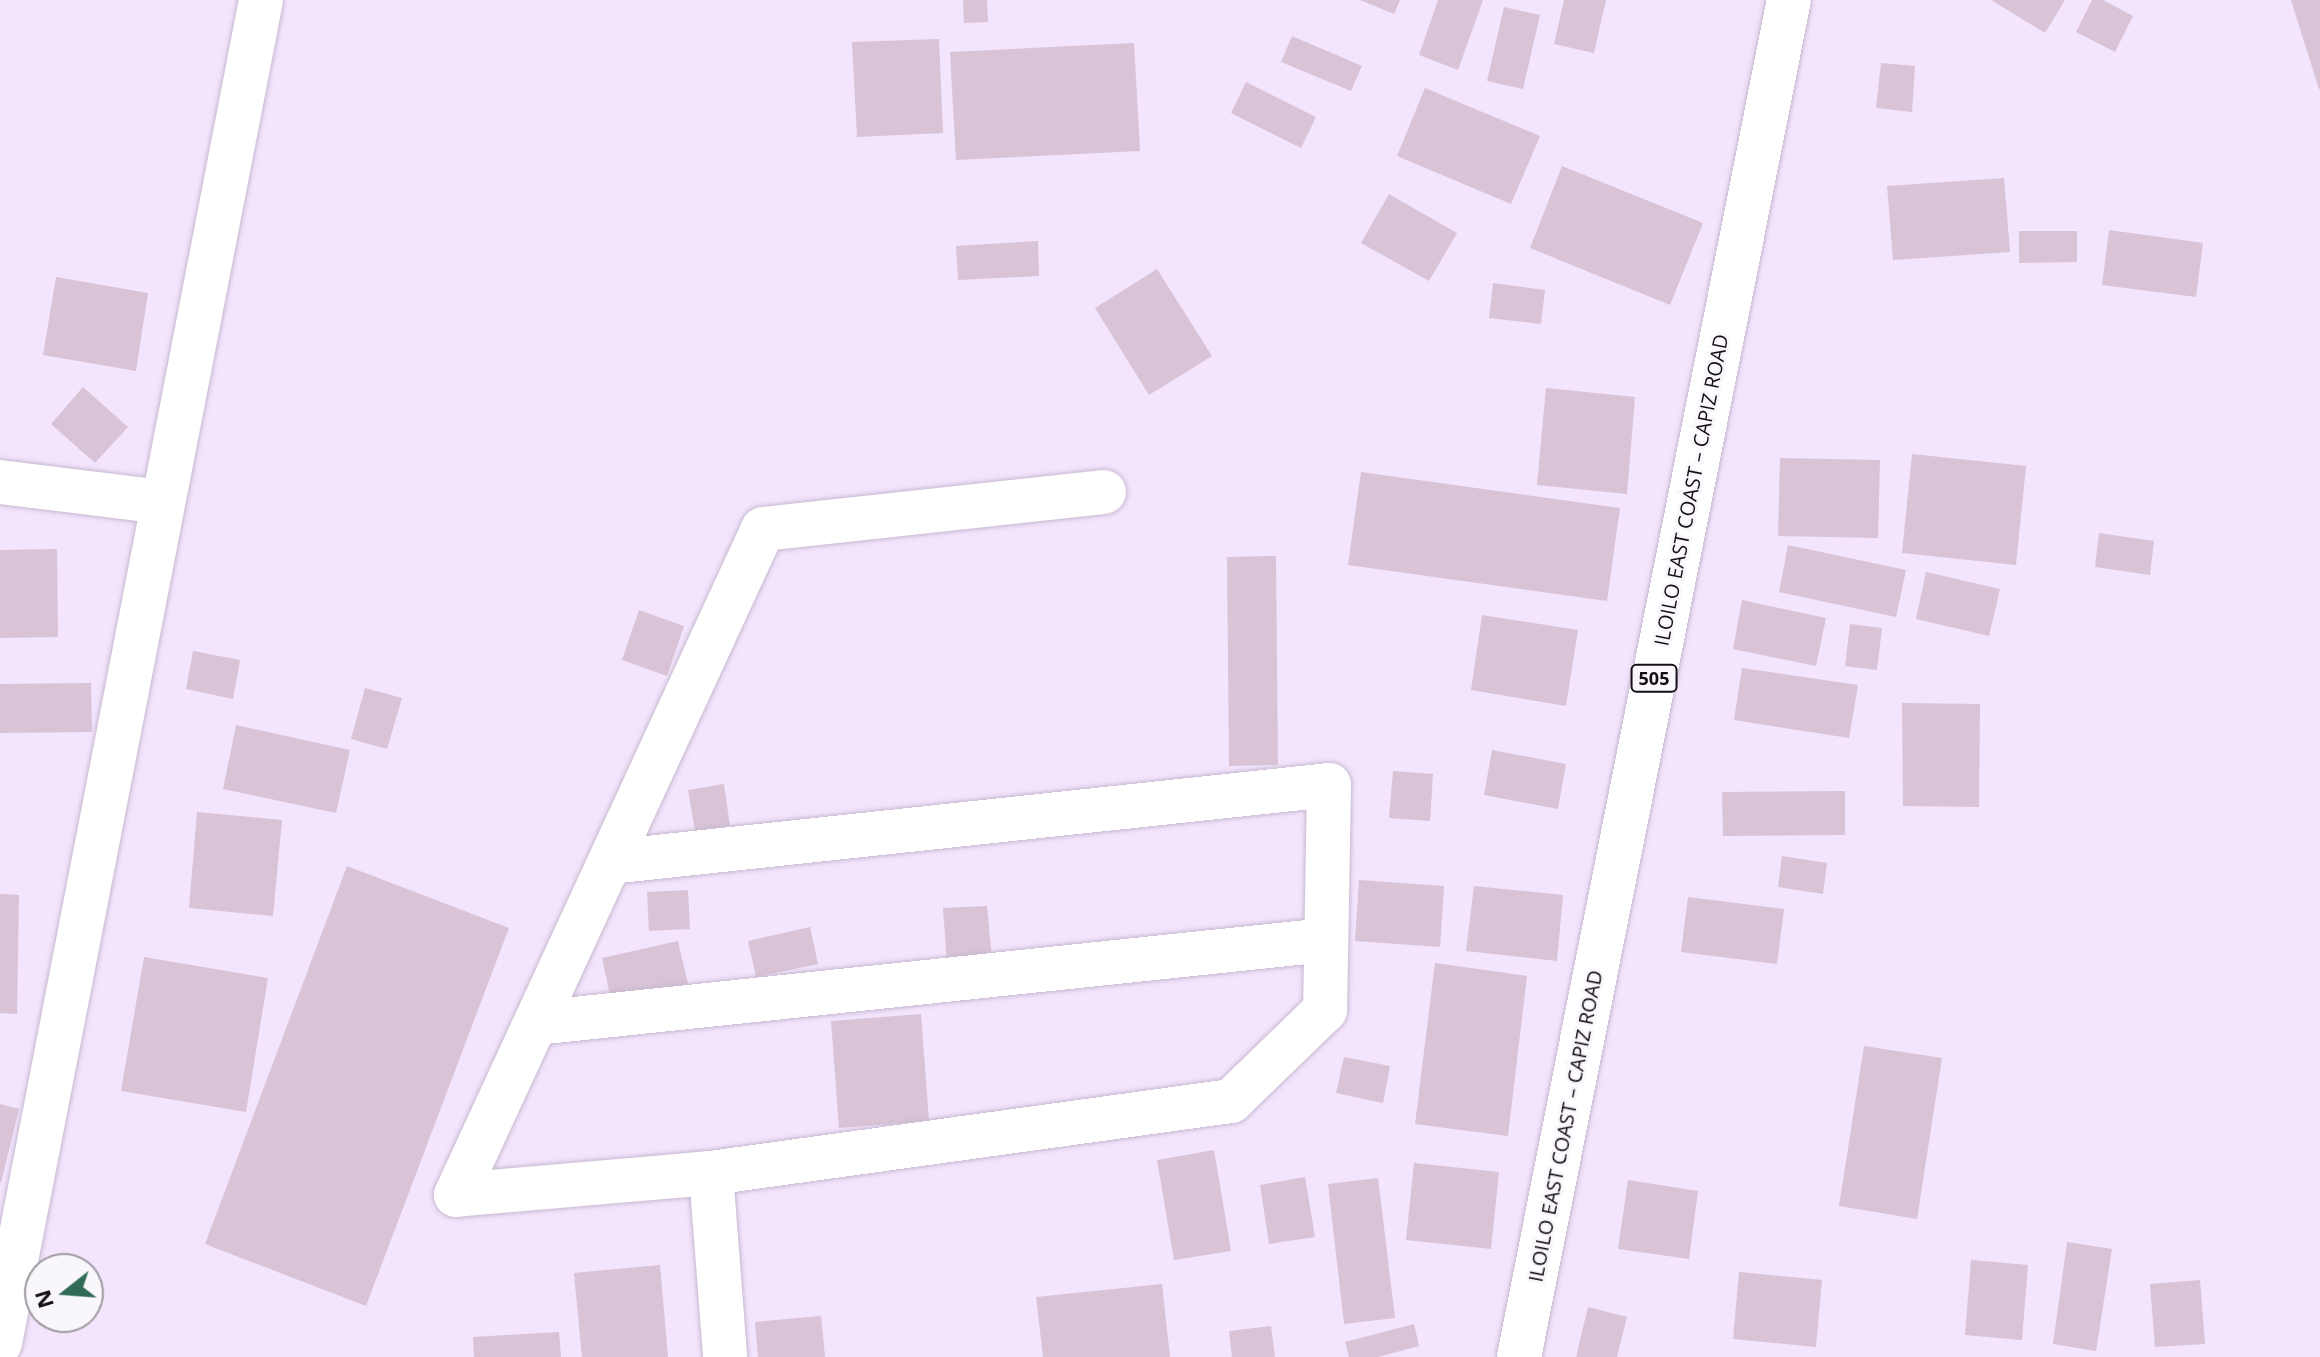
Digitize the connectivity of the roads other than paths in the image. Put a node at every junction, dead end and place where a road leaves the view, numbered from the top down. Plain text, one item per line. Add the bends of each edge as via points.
1 (261, 0) edge
2 (1789, 0) edge
3 (0, 482) edge
4 (1104, 492) dead end
5 (163, 502) junction
6 (610, 862) junction
7 (1326, 940) junction
8 (536, 1023) junction
9 (711, 1173) junction
10 (0, 1343) edge
11 (725, 1357) edge
12 (1519, 1357) edge

1 - 5 street
2 - 12 street, ILOILO EAST COAST – CAPIZ ROAD / 505
3 - 5 street
4 - 6 street via 763,529
5 - 10 street
6 - 7 street via 1329,785
6 - 8 street
7 - 8 street
7 - 9 street via 1325,1010 1231,1101
8 - 9 street via 456,1195
9 - 11 street

